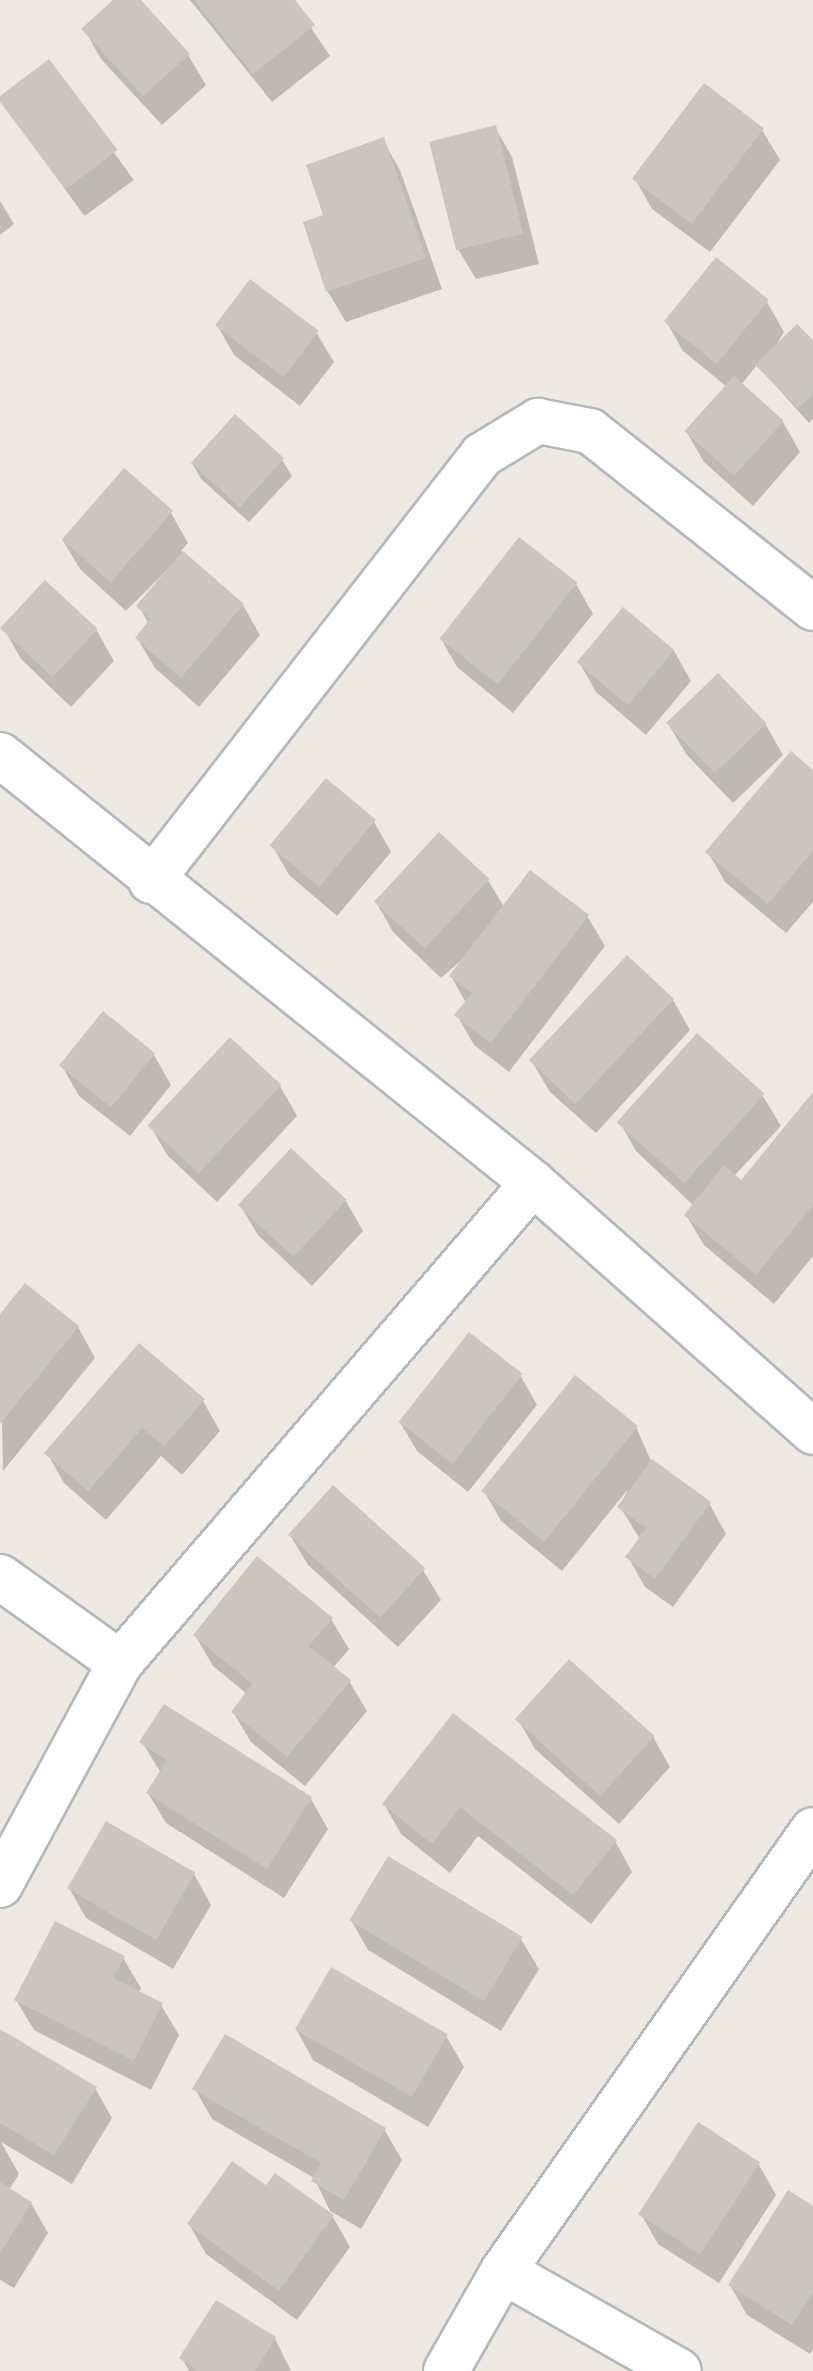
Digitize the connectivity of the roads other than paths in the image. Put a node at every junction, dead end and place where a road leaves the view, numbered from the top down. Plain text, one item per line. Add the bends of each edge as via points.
1 (813, 608) edge
2 (0, 755) edge
3 (151, 881) junction
4 (533, 1183) junction
5 (813, 1432) edge
6 (0, 1577) edge
7 (120, 1663) junction
8 (813, 1830) edge
9 (0, 1885) edge
10 (503, 2271) junction
11 (446, 2371) edge
12 (679, 2371) edge

1 - 3 street via 590,431 538,421 482,455
2 - 3 street
3 - 4 street
4 - 5 street
4 - 7 street
6 - 7 street
7 - 9 street
8 - 10 street
10 - 11 street
10 - 12 street

